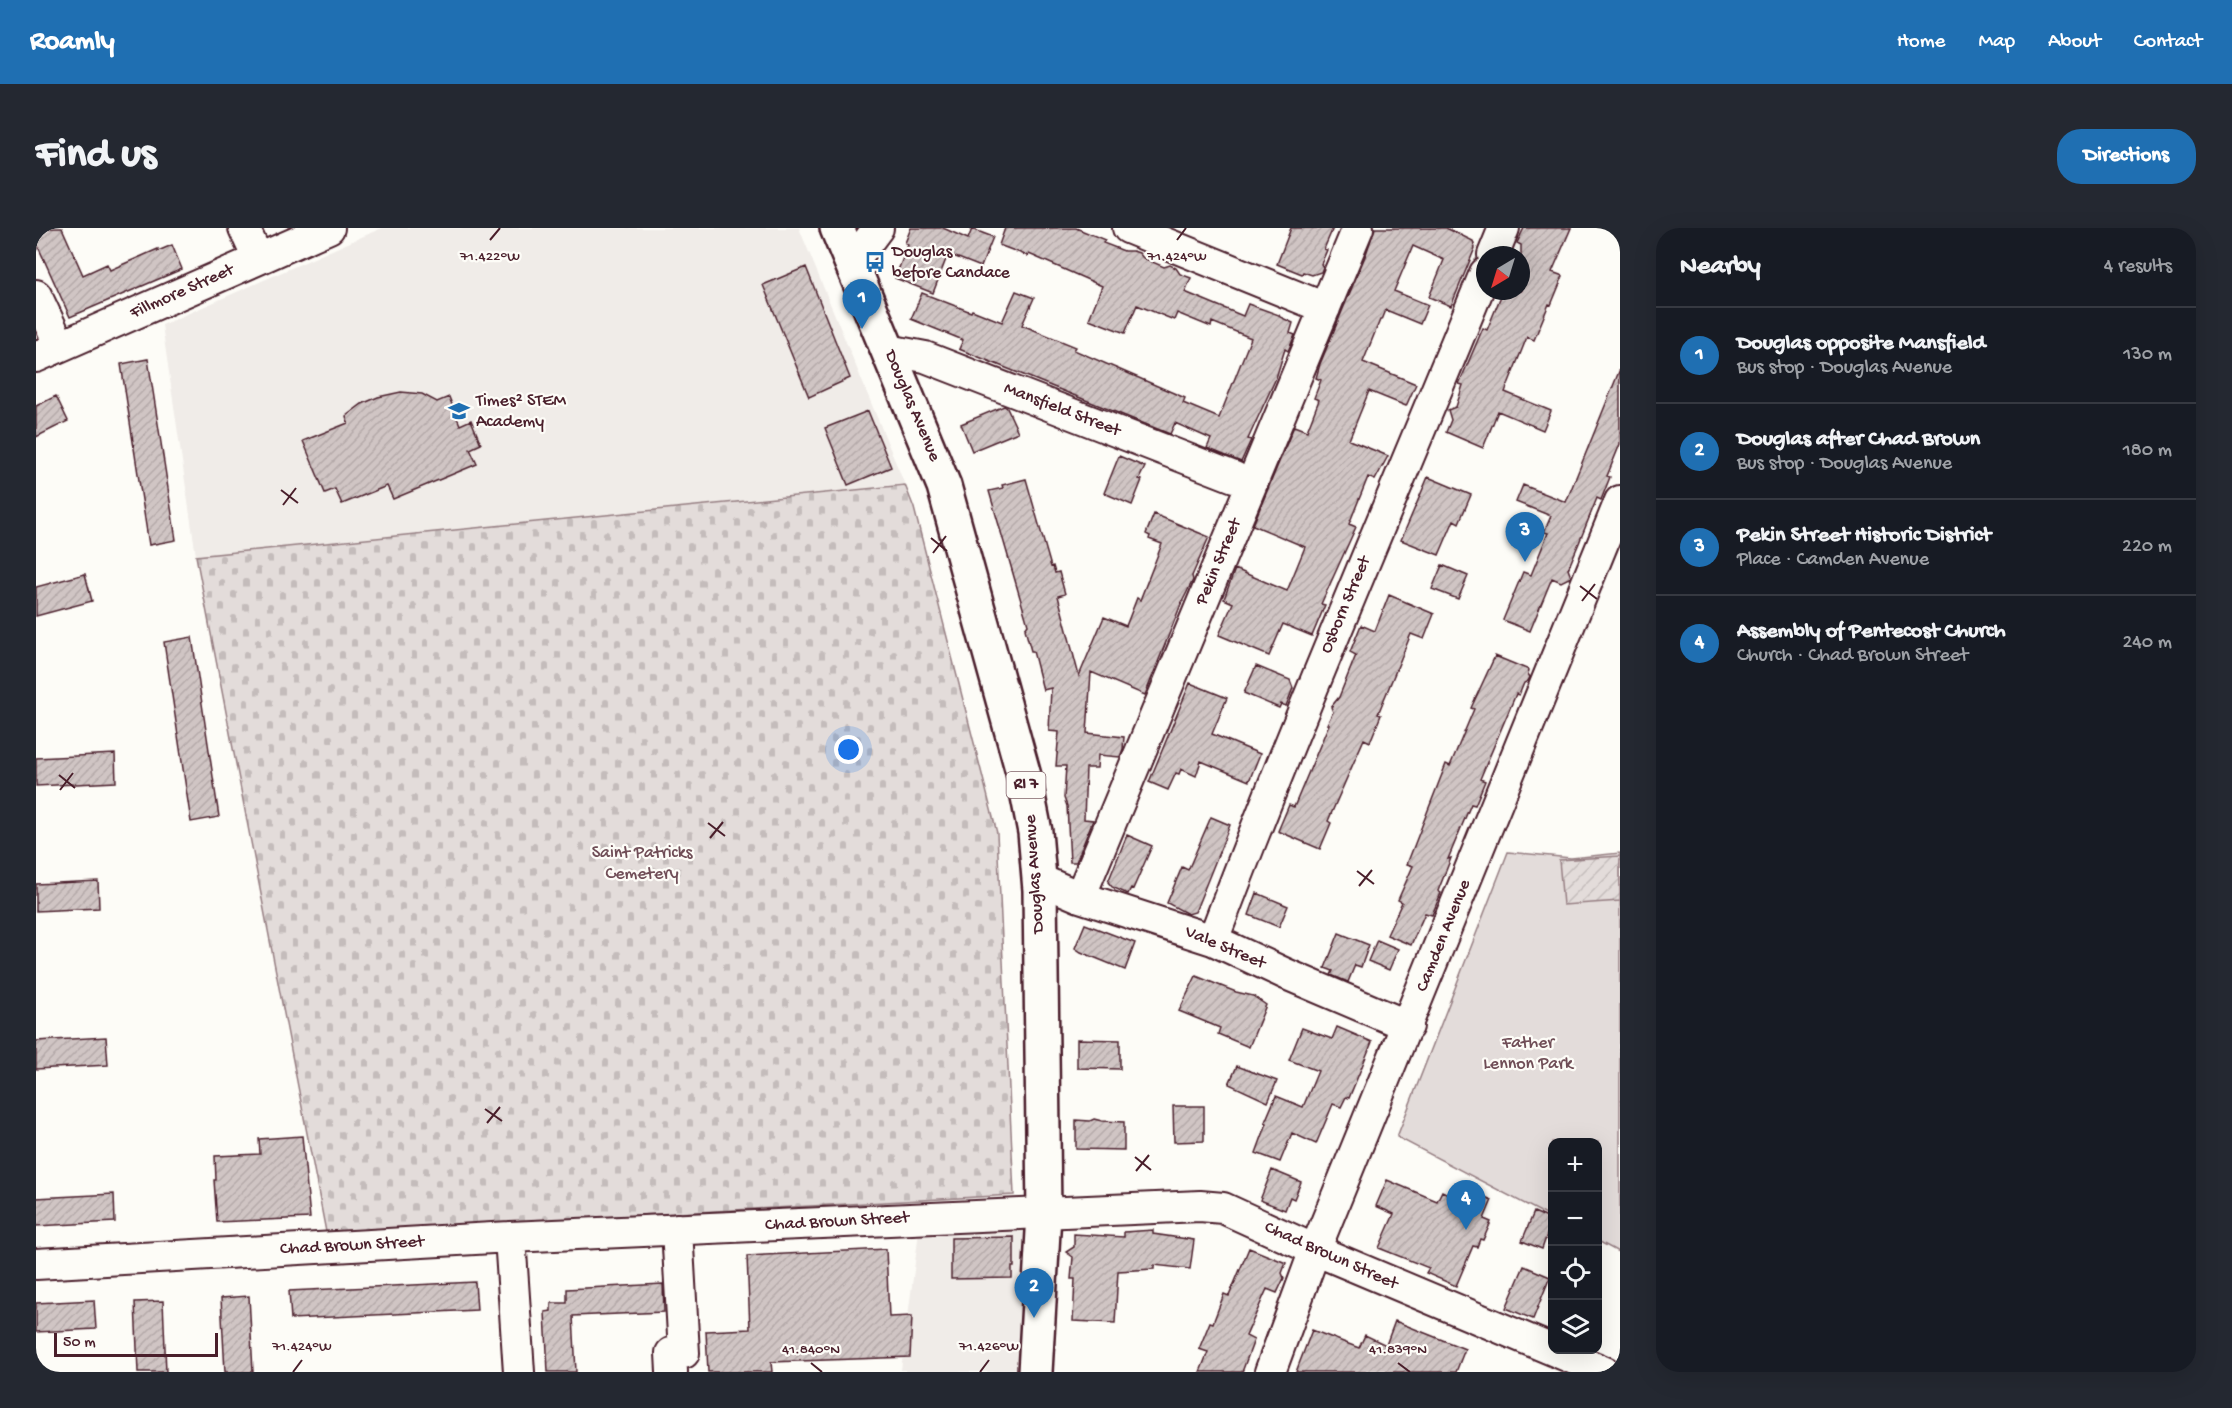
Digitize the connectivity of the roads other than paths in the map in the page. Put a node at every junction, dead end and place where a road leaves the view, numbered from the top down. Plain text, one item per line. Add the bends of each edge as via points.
1 (244, 228) edge
2 (328, 228) edge
3 (837, 228) edge
4 (878, 228) edge
5 (1128, 228) edge
6 (1358, 228) edge
7 (1504, 228) edge
8 (1496, 246) edge
9 (258, 259) junction
10 (852, 263) junction
11 (1476, 295) edge
12 (36, 296) edge
13 (1325, 308) junction
14 (888, 350) junction
15 (48, 352) edge
16 (1234, 477) dead end
17 (1620, 501) edge
18 (1038, 879) junction
19 (1080, 897) junction
20 (1213, 940) junction
21 (1408, 1026) junction
22 (1044, 1214) junction
23 (677, 1229) junction
24 (510, 1237) junction
25 (1316, 1250) junction
26 (36, 1264) edge
27 (519, 1372) edge
28 (672, 1372) edge
29 (1035, 1372) edge
30 (1270, 1372) edge
31 (1605, 1372) edge

1 - 9 street
2 - 9 street, Fillmore Street
3 - 10 main road, Douglas Avenue / RI 7
4 - 10 street
5 - 13 street
6 - 13 street, Pekin Street
7 - 8 street
9 - 15 street, Fillmore Street
10 - 14 main road, Douglas Avenue / RI 7
11 - 20 street, Osborn Street via 1264,804
12 - 15 street
13 - 19 street, Pekin Street
14 - 16 street, Mansfield Street via 926,357
14 - 18 main road, Douglas Avenue / RI 7 via 950,505 1024,776 1035,832
17 - 21 street, Camden Avenue
18 - 19 street, Vale Street
18 - 22 main road, Douglas Avenue / RI 7
19 - 20 street, Vale Street
20 - 21 street, Vale Street
21 - 25 street, Camden Avenue
22 - 23 street, Chad Brown Street
22 - 25 street, Chad Brown Street via 1223,1208
22 - 29 main road, Douglas Avenue / RI 7
23 - 24 street, Chad Brown Street
23 - 28 street via 684,1353 671,1353
24 - 26 street, Chad Brown Street
24 - 27 street
25 - 30 street, Camden Avenue
25 - 31 street, Chad Brown Street

